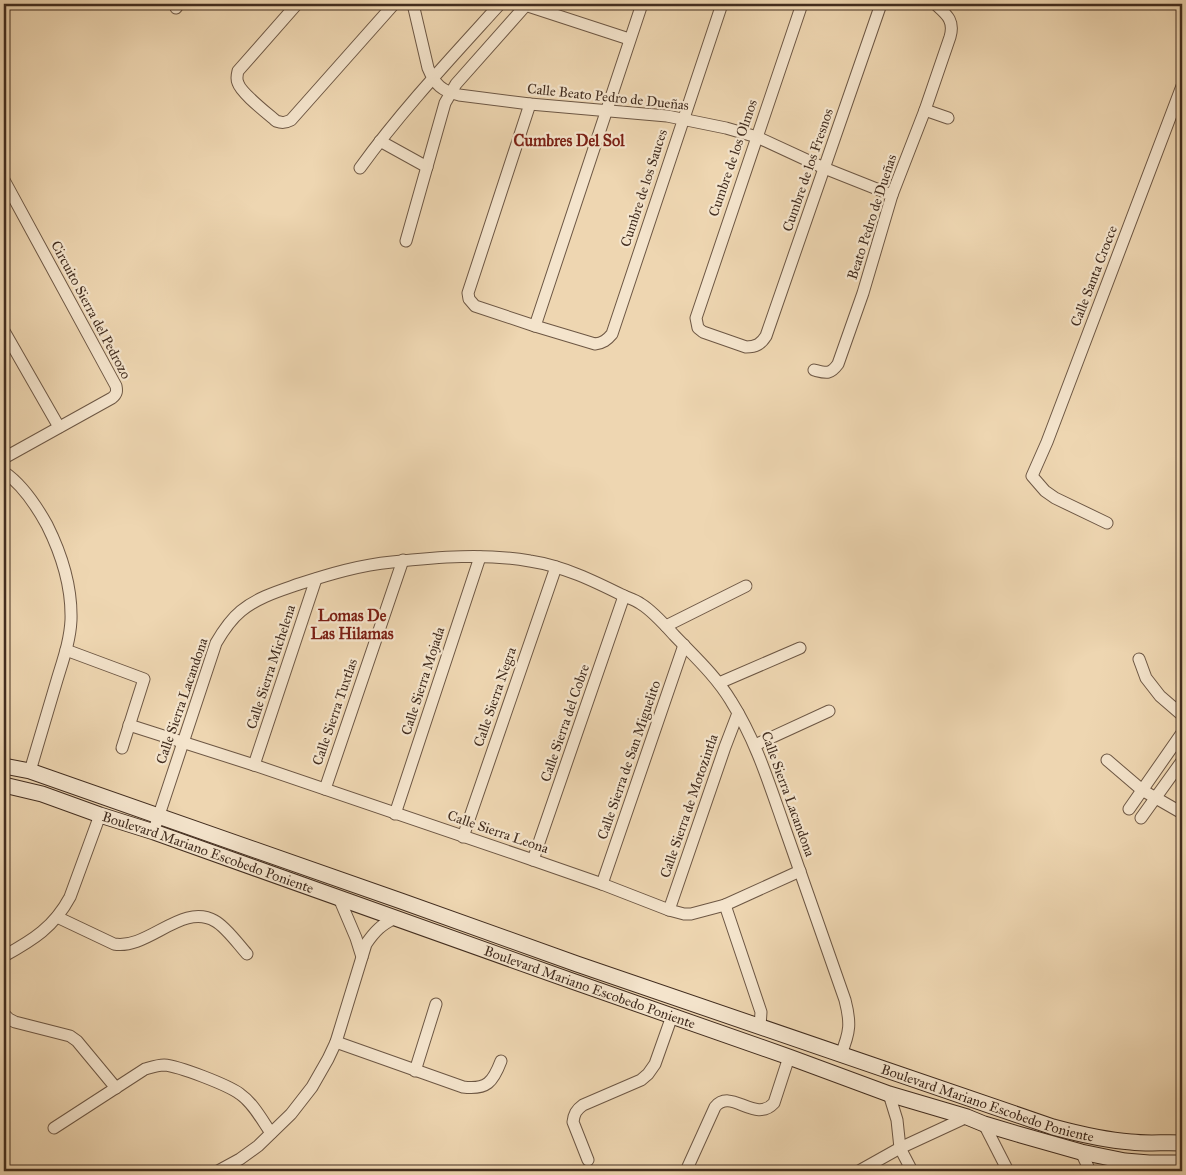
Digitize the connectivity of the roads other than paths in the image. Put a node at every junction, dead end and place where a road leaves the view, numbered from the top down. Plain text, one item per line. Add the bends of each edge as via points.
1 (297, 4) edge
2 (394, 4) edge
3 (413, 4) edge
4 (500, 4) edge
5 (642, 4) edge
6 (722, 4) edge
7 (802, 4) edge
8 (881, 4) edge
9 (935, 4) edge
10 (526, 5) edge
11 (629, 39) junction
12 (432, 78) junction
13 (1182, 86) edge
14 (450, 92) junction
15 (530, 104) junction
16 (606, 110) junction
17 (925, 110) junction
18 (948, 118) dead end
19 (682, 119) junction
20 (757, 137) junction
21 (380, 141) junction
22 (428, 167) junction
23 (360, 168) dead end
24 (824, 168) junction
25 (4, 180) edge
26 (892, 196) junction
27 (406, 241) dead end
28 (535, 326) junction
29 (4, 331) edge
30 (759, 345) joint
31 (814, 370) dead end
32 (59, 427) junction
33 (4, 458) edge
34 (4, 472) edge
35 (1107, 523) dead end
36 (480, 557) junction
37 (403, 560) junction
38 (556, 567) junction
39 (316, 579) junction
40 (746, 586) dead end
41 (624, 596) junction
42 (666, 626) junction
43 (684, 645) junction
44 (800, 648) dead end
45 (66, 650) junction
46 (1140, 659) dead end
47 (719, 683) junction
48 (829, 711) dead end
49 (738, 713) junction
50 (1182, 714) edge
51 (129, 725) junction
52 (1182, 732) edge
53 (183, 741) junction
54 (755, 744) junction
55 (122, 748) dead end
56 (1107, 760) dead end
57 (1182, 761) edge
58 (254, 764) junction
59 (4, 766) edge
60 (30, 771) junction
61 (4, 784) edge
62 (325, 789) junction
63 (1142, 790) junction
64 (1155, 798) junction
65 (1128, 809) dead end
66 (1182, 813) edge
67 (395, 814) junction
68 (100, 815) junction
69 (159, 817) junction
70 (1141, 818) dead end
71 (154, 832) junction
72 (463, 837) junction
73 (533, 860) junction
74 (800, 871) junction
75 (602, 884) junction
76 (339, 898) junction
77 (725, 905) junction
78 (669, 910) junction
79 (57, 917) junction
80 (395, 918) junction
81 (4, 953) edge
82 (247, 954) dead end
83 (362, 957) junction
84 (577, 964) junction
85 (572, 981) junction
86 (436, 1004) dead end
87 (4, 1014) edge
88 (672, 1016) junction
89 (760, 1027) junction
90 (336, 1042) junction
91 (841, 1054) junction
92 (789, 1057) junction
93 (501, 1061) dead end
94 (415, 1071) junction
95 (116, 1088) junction
96 (889, 1094) junction
97 (967, 1117) junction
98 (984, 1124) junction
99 (54, 1128) dead end
100 (271, 1133) junction
101 (1182, 1143) edge
102 (900, 1148) junction
103 (1081, 1152) junction
104 (588, 1160) dead end
105 (1176, 1166) edge
106 (218, 1171) edge
107 (686, 1171) edge
108 (859, 1171) edge
109 (912, 1171) edge
110 (1008, 1171) edge
111 (1090, 1171) edge

1 - 2 street via 237,75 242,90 282,123 291,120
3 - 12 street
4 - 12 street
5 - 11 street
6 - 19 street, Cumbre de los Sauces
7 - 20 street, Cumbre de los Olmos
8 - 24 street, Cumbre de los Fresnos
9 - 17 street, Beato Pedro de Dueñas via 947,15 952,31
10 - 11 street
10 - 14 street
11 - 16 street
12 - 14 street, Calle Beato Pedro de Dueñas
12 - 21 street
13 - 35 street, Calle Santa Crocce via 1032,476 1055,498
14 - 15 street, Calle Beato Pedro de Dueñas
14 - 22 street
15 - 16 street, Calle Beato Pedro de Dueñas
15 - 28 street via 468,293 475,306
16 - 19 street, Calle Beato Pedro de Dueñas
16 - 28 street
17 - 18 street
17 - 26 street, Beato Pedro de Dueñas
19 - 20 street, Calle Beato Pedro de Dueñas
19 - 28 street, Cumbre de los Sauces via 612,334 602,343 595,344
20 - 24 street, Calle Beato Pedro de Dueñas
20 - 30 street, Cumbre de los Olmos via 696,323 703,332 746,348
21 - 22 street
21 - 23 street
22 - 27 street
24 - 26 street, Calle Beato Pedro de Dueñas
24 - 30 street, Cumbre de los Fresnos via 766,336
25 - 32 street, Circuito Sierra del Pedrozo via 116,386 116,395 112,398
26 - 31 street, Beato Pedro de Dueñas via 838,364 826,373
29 - 32 street
32 - 33 street, Circuito Sierra del Pedrozo
34 - 45 street via 25,491 45,522 62,560 71,606
36 - 37 street, Calle Sierra Lacandona
36 - 38 street, Calle Sierra Lacandona via 510,558
36 - 67 street, Calle Sierra Mojada
37 - 39 street, Calle Sierra Lacandona via 350,569
37 - 62 street, Calle Sierra Tuxtlas
38 - 41 street, Calle Sierra Lacandona
38 - 72 street, Calle Sierra Negra
39 - 53 street, Calle Sierra Lacandona via 254,602 228,624 216,643
39 - 58 street, Calle Sierra Michelena
40 - 42 street
41 - 42 street, Calle Sierra Lacandona via 641,604
41 - 73 street, Calle Sierra del Cobre
42 - 43 street, Calle Sierra Lacandona
43 - 47 street, Calle Sierra Lacandona
43 - 75 street, Calle Sierra de San Miguelito
44 - 47 street
45 - 51 street via 144,679
45 - 60 street
46 - 50 street via 1146,678 1160,696
47 - 49 street, Calle Sierra Lacandona
48 - 54 street
49 - 54 street, Calle Sierra Lacandona
49 - 78 street, Calle Sierra de Motozintla
51 - 53 street, Calle Sierra Leona
51 - 55 street
52 - 63 street
53 - 58 street, Calle Sierra Leona
53 - 69 street, Calle Sierra Lacandona
54 - 74 street, Calle Sierra Lacandona
56 - 63 street
57 - 64 street
58 - 62 street, Calle Sierra Leona
59 - 60 street, Boulevard Mariano Escobedo Poniente
60 - 69 street, Boulevard Mariano Escobedo Poniente
61 - 68 street, Boulevard Mariano Escobedo Poniente
62 - 67 street, Calle Sierra Leona
63 - 64 street
63 - 65 street
64 - 66 street
64 - 70 street
67 - 72 street, Calle Sierra Leona
68 - 71 street, Boulevard Mariano Escobedo Poniente
68 - 79 street via 70,897
69 - 71 street, Calle Sierra Lacandona
69 - 84 street, Boulevard Mariano Escobedo Poniente
71 - 76 street, Boulevard Mariano Escobedo Poniente
72 - 73 street, Calle Sierra Leona
73 - 75 street, Calle Sierra Leona
74 - 77 street, Calle Sierra Leona
74 - 91 street, Calle Sierra Lacandona via 845,1000 849,1025
75 - 78 street, Calle Sierra Leona
76 - 80 street, Boulevard Mariano Escobedo Poniente
76 - 83 street
77 - 78 street, Calle Sierra Leona via 691,914
77 - 89 street via 761,1012
79 - 81 street via 39,935
79 - 82 street via 121,945 198,916 216,921
80 - 83 street via 374,933
80 - 85 street, Boulevard Mariano Escobedo Poniente
83 - 90 street
84 - 85 street
84 - 89 street, Boulevard Mariano Escobedo Poniente
85 - 88 street, Boulevard Mariano Escobedo Poniente
86 - 94 street
87 - 95 street via 15,1022 70,1036
88 - 92 street, Boulevard Mariano Escobedo Poniente
88 - 104 street via 655,1064 648,1074 577,1109 573,1122
89 - 91 street, Boulevard Mariano Escobedo Poniente
90 - 94 street
90 - 100 street via 312,1087
91 - 101 street, Boulevard Mariano Escobedo Poniente via 1078,1134 1108,1140
92 - 96 street, Boulevard Mariano Escobedo Poniente
92 - 107 street via 770,1108 758,1110 730,1101 718,1103
93 - 94 street via 492,1080 473,1088 463,1088
95 - 99 street
95 - 100 street via 145,1069 173,1066 241,1094
96 - 97 street, Boulevard Mariano Escobedo Poniente
96 - 102 street via 897,1120
97 - 98 street, Boulevard Mariano Escobedo Poniente
97 - 102 street
98 - 103 street, Boulevard Mariano Escobedo Poniente
98 - 110 street
100 - 106 street via 240,1159
102 - 108 street
102 - 109 street
103 - 105 street, Boulevard Mariano Escobedo Poniente
103 - 111 street

